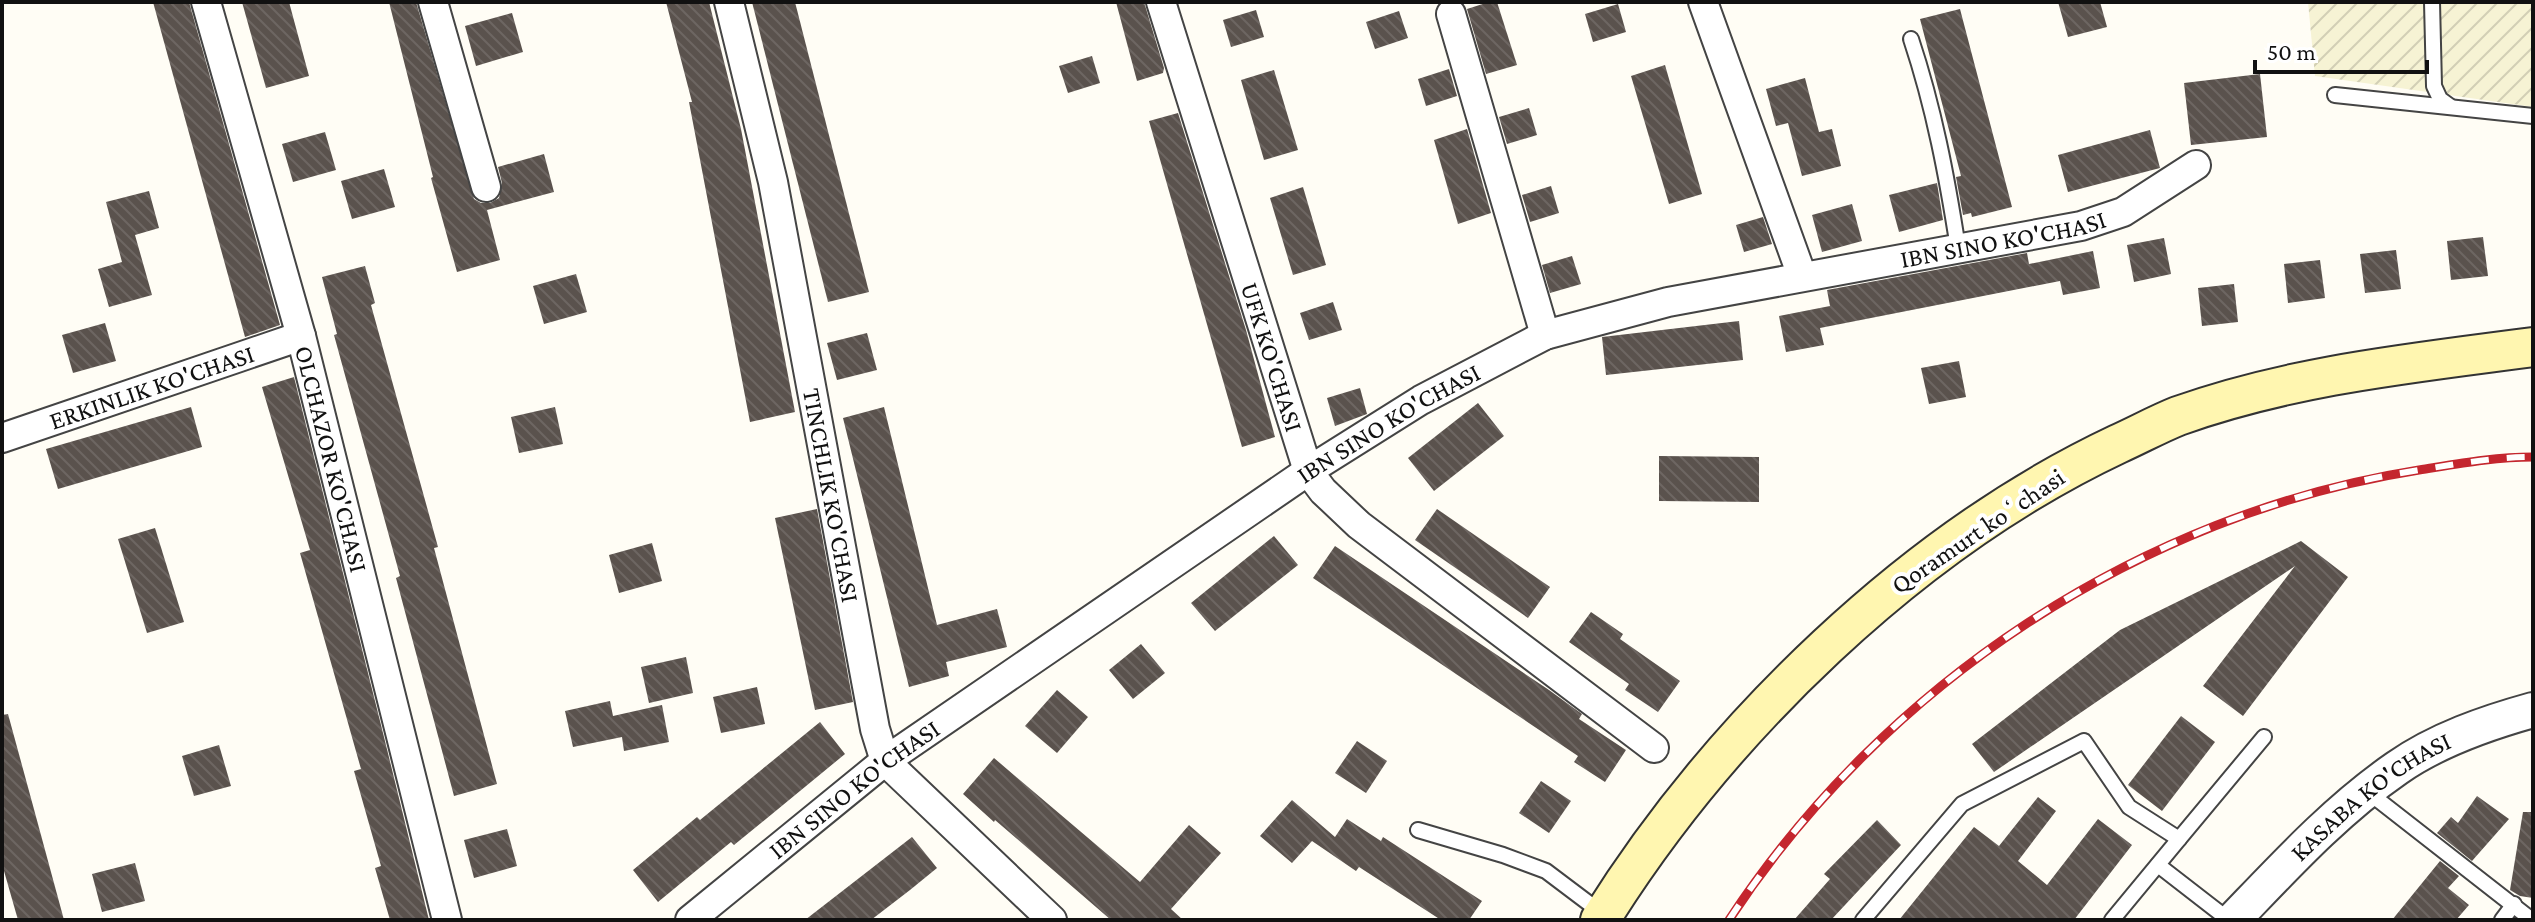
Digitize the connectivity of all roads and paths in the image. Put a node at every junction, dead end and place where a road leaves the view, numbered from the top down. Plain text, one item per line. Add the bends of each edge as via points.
1 (206, 2) edge
2 (433, 2) edge
3 (729, 2) edge
4 (1161, 2) edge
5 (1703, 2) edge
6 (2432, 2) edge
7 (1451, 14) dead end
8 (1911, 39) dead end
9 (2335, 95) dead end
10 (2451, 107) junction
11 (2533, 116) edge
12 (2196, 165) dead end
13 (486, 187) dead end
14 (1958, 248) junction
15 (1802, 276) junction
16 (1545, 335) junction
17 (301, 336) junction
18 (2533, 347) edge
19 (2533, 359) edge
20 (2, 438) edge
21 (1308, 471) junction
22 (2533, 710) edge
23 (2264, 737) dead end
24 (1654, 748) dead end
25 (885, 761) junction
26 (2367, 791) junction
27 (1418, 830) dead end
28 (2179, 839) junction
29 (2158, 865) junction
30 (2514, 904) junction
31 (1605, 918) edge
32 (447, 920) edge
33 (690, 920) edge
34 (1052, 920) edge
35 (1863, 920) edge
36 (2112, 920) edge
37 (2231, 920) edge
38 (2502, 920) edge
39 (2532, 920) edge

1 - 17 street, OLCHAZOR KO'CHASI
2 - 13 street
3 - 25 street, TINCHLIK KO'CHASI via 773,182
4 - 21 street, UFK KO'CHASI
5 - 15 street
6 - 10 lane via 2434,86
7 - 16 street
8 - 14 lane via 1943,153
9 - 10 lane
10 - 11 lane
12 - 14 street, IBN SINO KO'CHASI via 2123,212 2081,226
14 - 15 street, IBN SINO KO'CHASI
15 - 16 street, IBN SINO KO'CHASI via 1668,302
16 - 21 street, IBN SINO KO'CHASI via 1421,400
17 - 20 street, ERKINLIK KO'CHASI
17 - 32 street, OLCHAZOR KO'CHASI
18 - 31 main road, Qoramurt koʻchasi via 2367,369 2256,391 2175,417 2019,496 1909,575 1786,687 1701,780
19 - 31 main road, Qoramurt koʻchasi via 2373,378 2259,402 2176,429 2023,506 1912,587 1789,700
21 - 24 street, UFK KO'CHASI via 1359,525
21 - 25 street, IBN SINO KO'CHASI
22 - 26 street, KASABA KO'CHASI via 2442,743
23 - 28 lane
25 - 33 street, IBN SINO KO'CHASI
25 - 34 street
26 - 30 lane
26 - 37 street, KASABA KO'CHASI
27 - 31 lane via 1546,871
28 - 29 lane
28 - 35 lane via 2129,807 2084,741 1962,804
29 - 36 lane
29 - 37 lane
30 - 38 lane
30 - 39 lane

